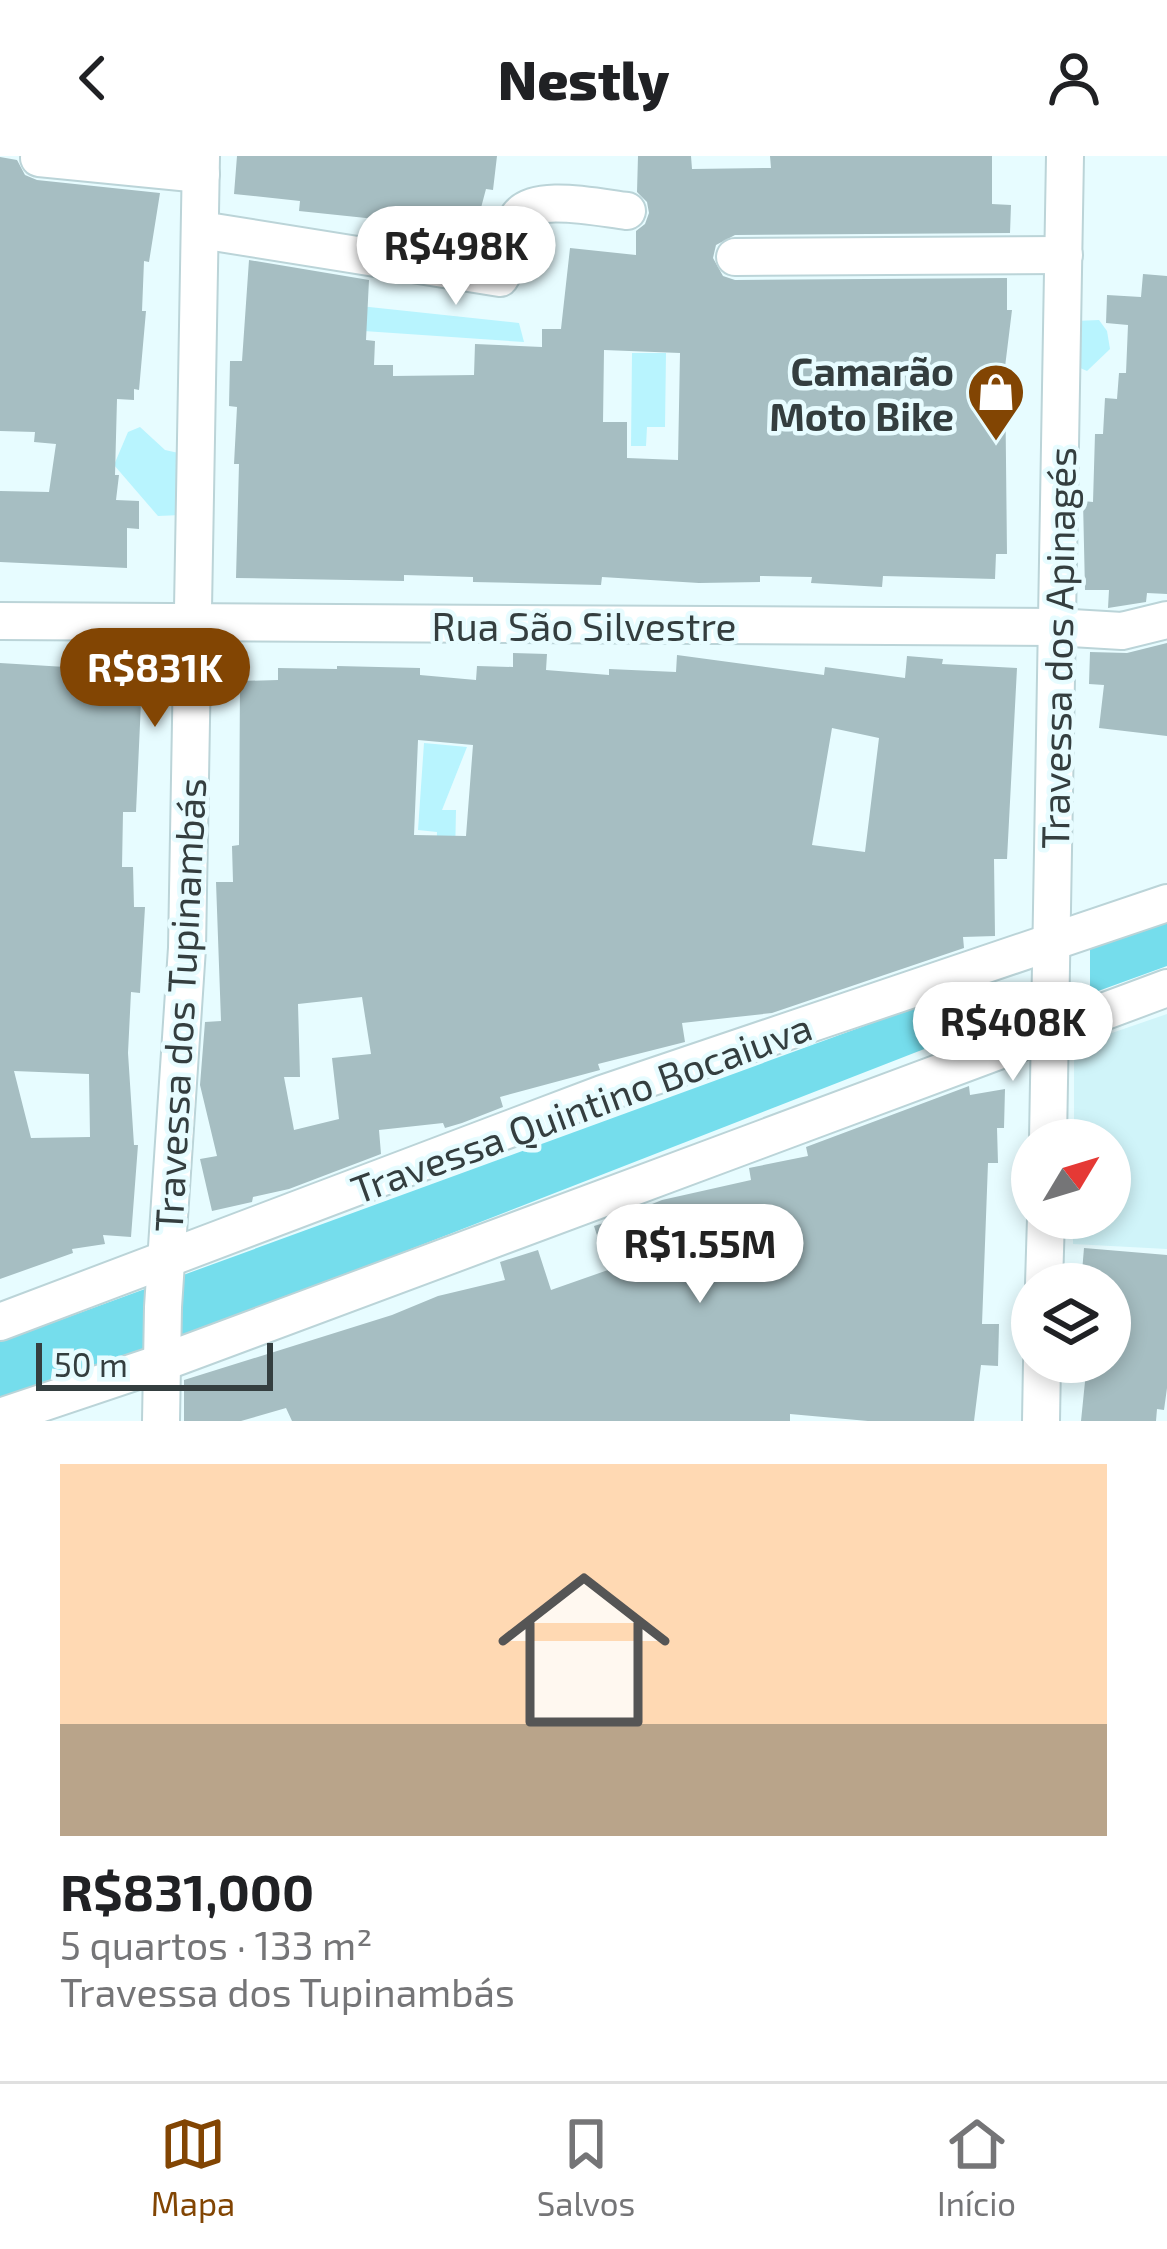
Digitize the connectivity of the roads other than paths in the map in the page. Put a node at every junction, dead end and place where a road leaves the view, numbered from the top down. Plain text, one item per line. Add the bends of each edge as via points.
1 (1065, 156) edge
2 (38, 158) edge
3 (201, 165) edge
4 (627, 211) dead end
5 (201, 230) junction
6 (1064, 255) junction
7 (735, 256) dead end
8 (1167, 620) edge
9 (0, 621) edge
10 (192, 624) junction
11 (1055, 627) junction
12 (1167, 903) edge
13 (1054, 944) junction
14 (1167, 988) edge
15 (1051, 1029) junction
16 (1049, 1119) edge
17 (166, 1259) junction
18 (0, 1322) edge
19 (161, 1364) junction
20 (1042, 1383) edge
21 (0, 1417) edge
22 (161, 1421) edge
23 (1041, 1421) edge

1 - 6 street, Travessa dos Apinagés
2 - 3 street
3 - 5 street, Travessa dos Tupinambás
4 - 5 street via 541,202 526,208 500,278
5 - 10 street, Travessa dos Tupinambás
6 - 7 street
6 - 11 street, Travessa dos Apinagés
8 - 11 street, Rua São Silvestre via 1122,631
9 - 10 street, Rua São Silvestre
10 - 11 street, Rua São Silvestre
10 - 17 street, Travessa dos Tupinambás via 187,948
11 - 13 street, Travessa dos Apinagés
12 - 13 street, Travessa Quintino Bocaiuva
13 - 15 street, Travessa dos Apinagés
13 - 17 street, Travessa Quintino Bocaiuva via 602,1094
14 - 15 street
15 - 16 street, Travessa dos Apinagés
15 - 19 street
17 - 18 street, Travessa Quintino Bocaiuva
17 - 19 street, Travessa dos Tupinambás
19 - 21 street
19 - 22 street, Travessa dos Tupinambás
20 - 23 street

